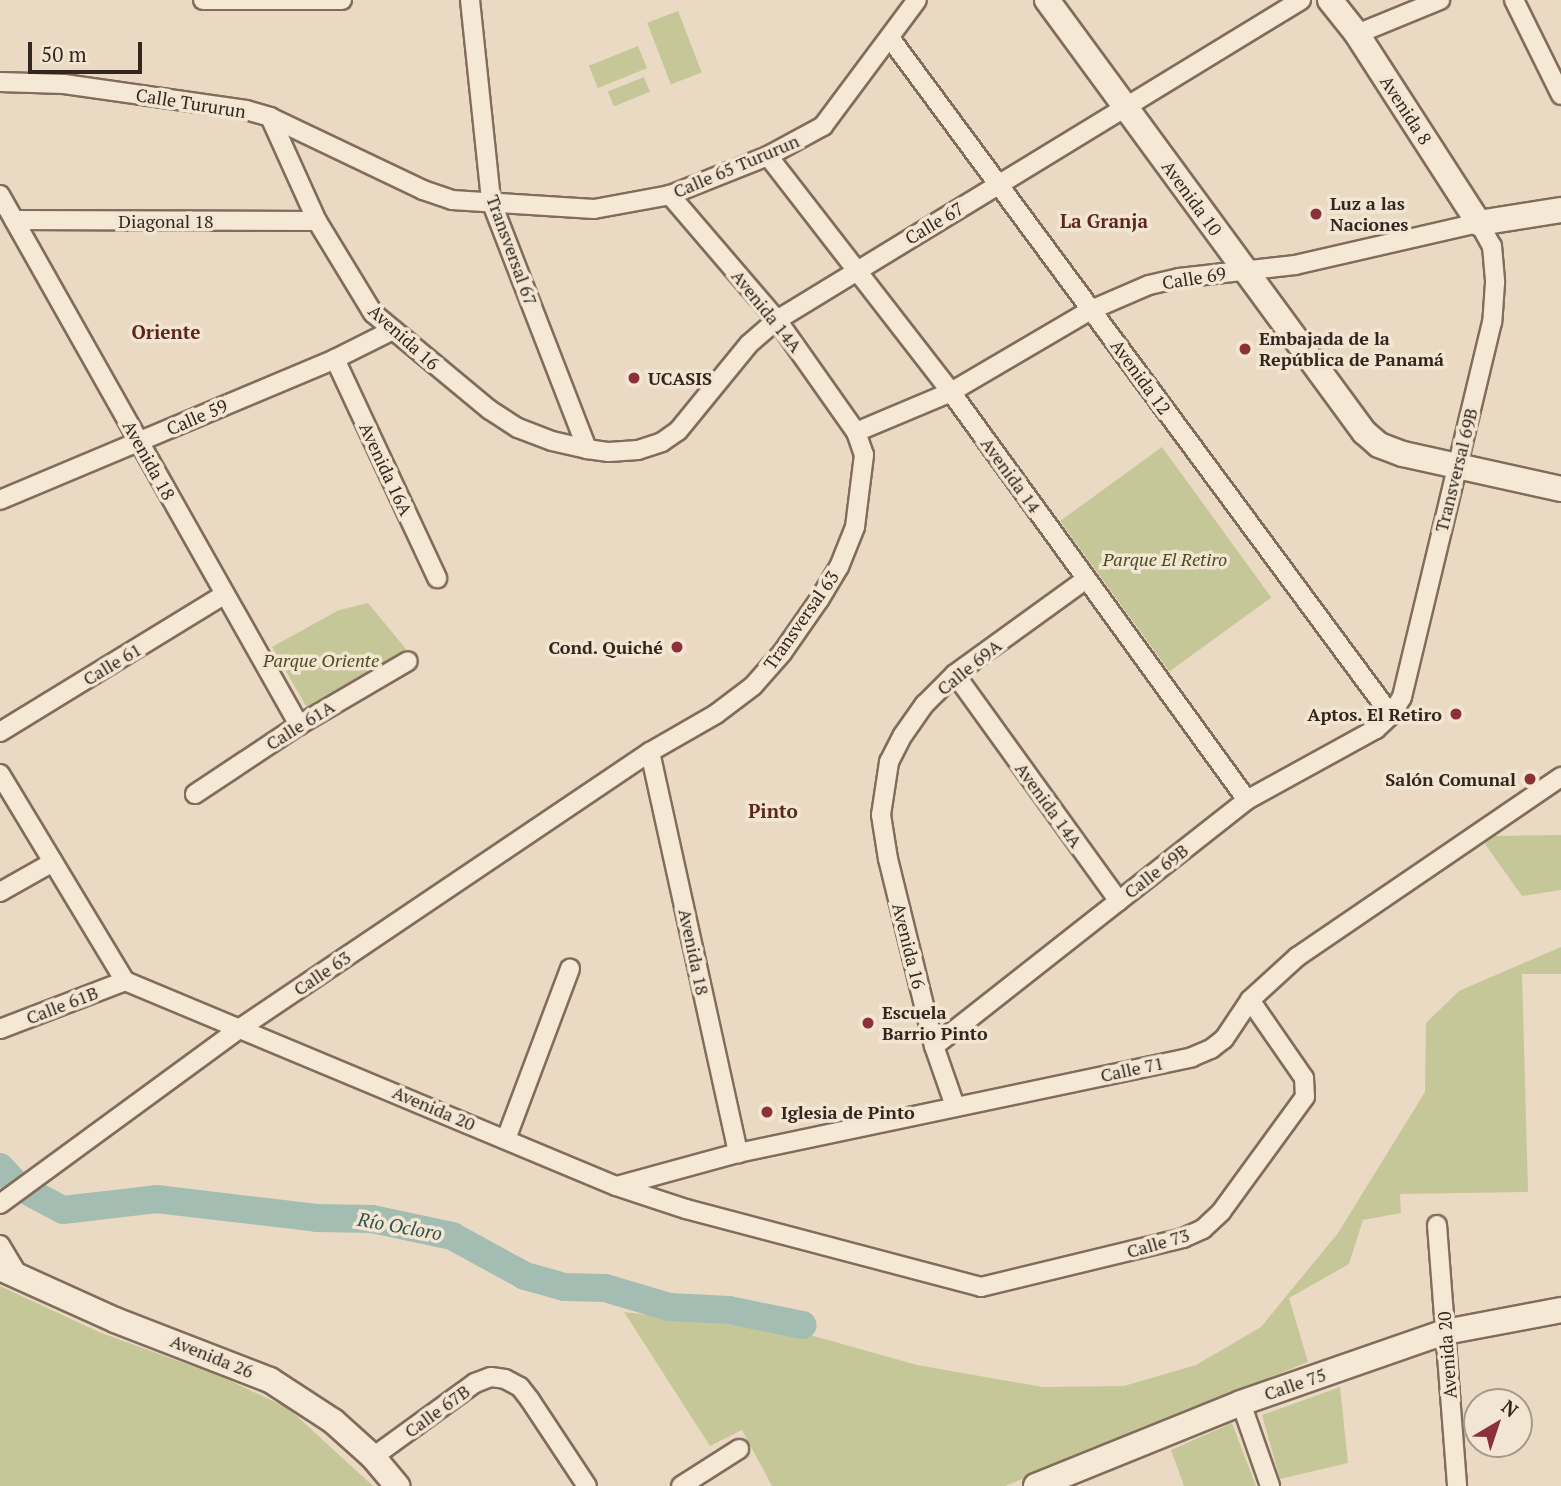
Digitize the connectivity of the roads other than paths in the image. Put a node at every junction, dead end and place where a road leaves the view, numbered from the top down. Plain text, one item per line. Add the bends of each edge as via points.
1 (203, 0) edge
2 (342, 0) edge
3 (470, 0) edge
4 (917, 0) edge
5 (1047, 0) edge
6 (1301, 0) edge
7 (1330, 0) edge
8 (1440, 0) edge
9 (1514, 0) edge
10 (234, 1) edge
11 (1357, 34) junction
12 (890, 38) junction
13 (0, 82) edge
14 (1561, 95) edge
15 (1125, 105) junction
16 (270, 117) junction
17 (768, 156) junction
18 (998, 184) junction
19 (0, 195) edge
20 (670, 195) junction
21 (491, 201) junction
22 (1561, 210) edge
23 (317, 221) junction
24 (1479, 223) junction
25 (7, 225) edge
26 (857, 269) junction
27 (1244, 270) junction
28 (1091, 310) junction
29 (777, 320) junction
30 (393, 330) junction
31 (335, 359) junction
32 (951, 392) junction
33 (856, 432) junction
34 (139, 441) junction
35 (587, 449) junction
36 (1456, 467) junction
37 (1561, 489) edge
38 (0, 500) edge
39 (437, 578) dead end
40 (1086, 579) junction
41 (224, 595) junction
42 (408, 661) dead end
43 (955, 674) junction
44 (1391, 715) junction
45 (299, 725) junction
46 (0, 732) edge
47 (650, 752) junction
48 (0, 774) edge
49 (1561, 777) edge
50 (884, 782) joint
51 (195, 794) dead end
52 (1247, 800) junction
53 (53, 862) junction
54 (0, 892) edge
55 (1119, 901) junction
56 (570, 969) dead end
57 (125, 981) junction
58 (1250, 999) junction
59 (242, 1027) junction
60 (0, 1029) edge
61 (934, 1046) junction
62 (955, 1106) junction
63 (506, 1139) junction
64 (738, 1153) junction
65 (617, 1186) junction
66 (0, 1204) edge
67 (1437, 1225) dead end
68 (0, 1245) edge
69 (10, 1273) edge
70 (981, 1287) joint
71 (1561, 1310) edge
72 (1445, 1332) junction
73 (1241, 1403) junction
74 (739, 1449) dead end
75 (373, 1457) junction
76 (1063, 1480) edge
77 (397, 1486) edge
78 (587, 1486) edge
79 (681, 1486) edge
80 (1037, 1486) edge
81 (1270, 1486) edge
82 (1457, 1486) edge

1 - 10 street
2 - 10 street
3 - 21 street, Transversal 67
4 - 12 street, Calle 65 Tururun
5 - 15 street, Avenida 10
6 - 15 street, Calle 67
7 - 11 street, Avenida 8
8 - 11 street
9 - 14 street
11 - 24 street, Avenida 8
12 - 17 street, Calle 65 Tururun via 823,127
12 - 18 street, Avenida 12
13 - 16 street, Calle Tururun via 64,84
15 - 18 street, Calle 67
15 - 27 street, Avenida 10
16 - 21 street, Calle Tururun via 423,190 452,200
16 - 23 street, Avenida 16
17 - 20 street, Calle 65 Tururun
17 - 26 street, Avenida 14
18 - 26 street, Calle 67
18 - 28 street, Avenida 12
19 - 25 street, Avenida 18
20 - 21 street, Calle 65 Tururun via 594,209
20 - 29 street, Avenida 14A
21 - 35 street, Transversal 67
22 - 24 street, Calle 69
23 - 25 street, Diagonal 18
23 - 30 street, Avenida 16 via 373,313
24 - 27 street, Calle 69 via 1295,265
24 - 36 street, Transversal 69B via 1492,246 1492,322
25 - 34 street, Avenida 18
26 - 29 street, Calle 67
26 - 32 street, Avenida 14
27 - 28 street, Calle 69 via 1149,285
27 - 36 street, Avenida 10 via 1364,432 1379,445
28 - 32 street, Calle 69
28 - 44 street, Avenida 12
29 - 33 street, Avenida 14A
29 - 35 street, Calle 67 via 749,344 693,415 662,442 609,453
30 - 31 street, Calle 59
30 - 35 street, Avenida 16 via 518,428
31 - 34 street, Calle 59
31 - 39 street, Avenida 16A
32 - 33 street, Calle 69
32 - 40 street, Avenida 14
33 - 47 street, Transversal 63 via 864,455 855,527 819,600 753,686 716,714
34 - 38 street, Calle 59
34 - 41 street, Avenida 18
36 - 37 street, Avenida 10
36 - 44 street, Transversal 69B via 1402,696
40 - 43 street, Calle 69A
40 - 52 street, Avenida 14
41 - 45 street, Avenida 18
41 - 46 street, Calle 61
42 - 45 street, Calle 61A
43 - 50 street, Calle 69A via 903,735
43 - 55 street, Avenida 14A
44 - 52 street, Calle 69B via 1376,729
45 - 51 street, Calle 61A
47 - 59 street, Calle 63
47 - 64 street, Avenida 18
48 - 53 street
49 - 58 street, Calle 71 via 1297,957
50 - 61 street, Avenida 16 via 881,815 888,859
52 - 55 street, Calle 69B
53 - 54 street
53 - 57 street
55 - 61 street, Calle 69B
56 - 63 street
57 - 59 street, Avenida 20
57 - 60 street, Calle 61B
58 - 62 street, Calle 71 via 1224,1039 1192,1057
58 - 70 street, Calle 73 via 1306,1087 1300,1108 1221,1212 1203,1229 1183,1238
59 - 63 street, Avenida 20
59 - 66 street, Calle 63
61 - 62 street, Avenida 16
62 - 64 street, Calle 71
63 - 65 street, Avenida 20
64 - 65 street, Calle 71
65 - 70 street, Avenida 20 via 686,1209
67 - 72 street, Avenida 20
68 - 69 street
69 - 75 street, Avenida 26 via 114,1320 270,1380 333,1421
71 - 72 street, Calle 75
72 - 73 street, Calle 75
72 - 82 street, Avenida 20
73 - 76 street, Calle 75
73 - 81 street
74 - 79 street
75 - 77 street, Avenida 26
75 - 78 street, Calle 67B via 475,1383 505,1378 530,1400
76 - 80 street, Calle 75

